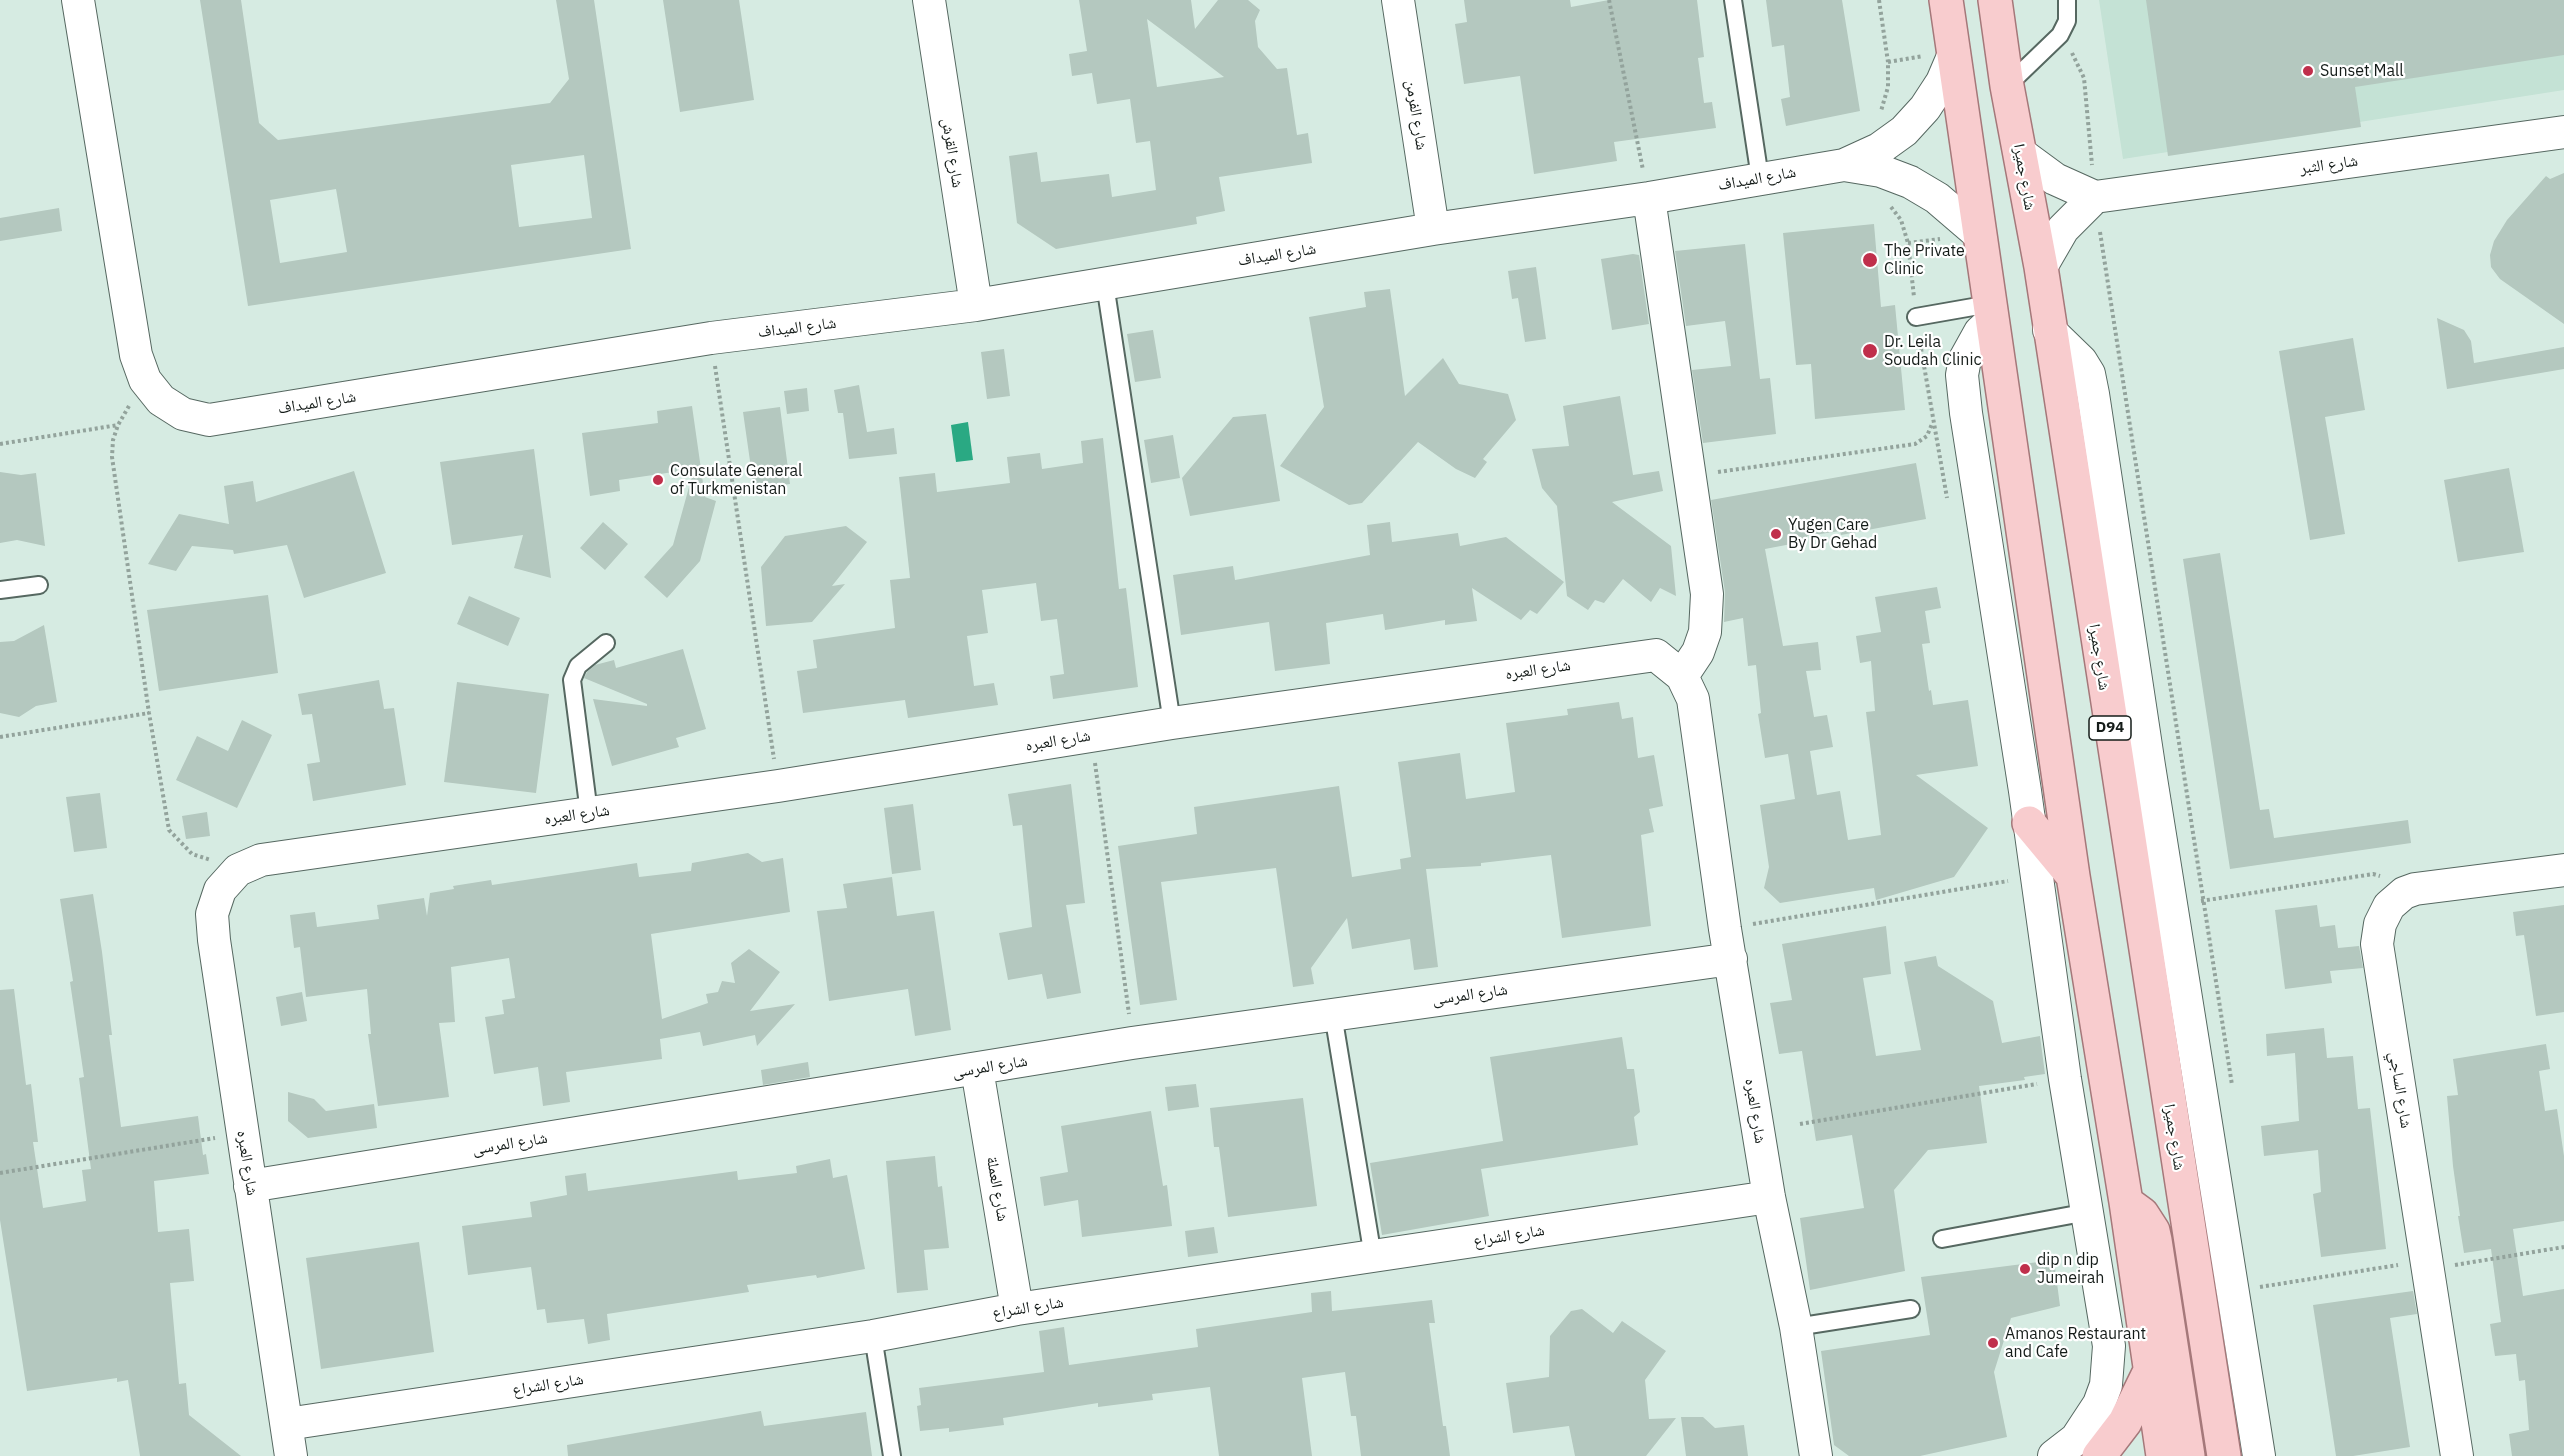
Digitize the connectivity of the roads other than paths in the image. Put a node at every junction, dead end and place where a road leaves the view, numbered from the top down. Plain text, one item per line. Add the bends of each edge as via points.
1 (78, 0) edge
2 (929, 0) edge
3 (1398, 0) edge
4 (1733, 0) edge
5 (1946, 0) edge
6 (1995, 0) edge
7 (2067, 0) edge
8 (1954, 54) junction
9 (2007, 86) junction
10 (2564, 132) edge
11 (2020, 153) junction
12 (1844, 165) junction
13 (1760, 178) junction
14 (2095, 197) junction
15 (1649, 198) junction
16 (1433, 229) junction
17 (1980, 234) junction
18 (2041, 267) junction
19 (1105, 284) junction
20 (976, 306) junction
21 (1991, 313) junction
22 (1916, 317) dead end
23 (2049, 330) junction
24 (39, 585) dead end
25 (0, 590) edge
26 (606, 643) dead end
27 (1682, 676) junction
28 (1172, 723) junction
29 (589, 813) junction
30 (2029, 823) junction
31 (2564, 870) edge
32 (2073, 876) junction
33 (1728, 944) junction
34 (1333, 1014) junction
35 (976, 1069) junction
36 (250, 1186) junction
37 (1769, 1197) junction
38 (2126, 1202) junction
39 (2088, 1212) junction
40 (1942, 1239) dead end
41 (1373, 1257) junction
42 (1017, 1309) junction
43 (1911, 1309) dead end
44 (1796, 1327) junction
45 (873, 1336) junction
46 (2151, 1369) junction
47 (287, 1424) junction
48 (291, 1456) edge
49 (892, 1456) edge
50 (1816, 1456) edge
51 (2054, 1456) edge
52 (2099, 1456) edge
53 (2163, 1456) edge
54 (2188, 1456) edge
55 (2224, 1456) edge
56 (2259, 1456) edge
57 (2457, 1456) edge

1 - 20 street, شارع الميداف via 136,356 145,380 162,400 183,414 209,420 711,338
2 - 20 street, شارع القرش
3 - 16 street, شارع الفرمن
4 - 13 lane
5 - 8 main road
6 - 9 main road, شارع جميرا / D94
7 - 9 lane via 2067,21 2060,35
8 - 12 street, شارع الميداف via 1942,82 1904,131 1879,149
8 - 17 main road
9 - 11 main road, شارع جميرا / D94
10 - 14 street, شارع الثبر
11 - 14 street via 2055,179
11 - 18 main road, شارع جميرا / D94
12 - 13 street, شارع الميداف
12 - 17 street, شارع الميداف via 1881,171 1910,182 1937,198
13 - 15 street, شارع الميداف
14 - 18 street via 2063,229
15 - 16 street, شارع الميداف
15 - 27 street via 1707,594 1705,632 1698,652
16 - 19 street, شارع الميداف
17 - 21 main road
18 - 23 main road, شارع جميرا / D94
19 - 20 street, شارع الميداف
19 - 28 lane
21 - 22 lane
21 - 30 street via 1965,359 1962,375
21 - 32 main road
23 - 55 main road, شارع جميرا / D94
23 - 56 street via 2081,362 2089,374 2093,394 2171,903 2248,1288
24 - 25 lane
26 - 29 lane via 578,666 572,680
27 - 28 street, شارع العبره via 1656,655
27 - 33 street, شارع العبره via 1693,699
28 - 29 street, شارع العبره
29 - 36 street, شارع العبره via 261,860 238,870 220,890 212,914
30 - 32 main road
30 - 39 street
31 - 57 street, شارع الساجي via 2415,889 2389,906 2380,924 2377,944
32 - 38 main road
33 - 34 street, شارع المرسى
33 - 37 street, شارع العبره
34 - 35 street, شارع المرسى
34 - 41 lane
35 - 36 street, شارع المرسى
35 - 42 street, شارع العملة
36 - 47 street, شارع العبره
37 - 41 street, شارع الشراع
37 - 44 street, شارع العبره
38 - 46 main road
38 - 54 main road via 2142,1214 2153,1230
39 - 40 lane
39 - 51 street via 2109,1365 2106,1385 2089,1422 2076,1439
41 - 42 street, شارع الشراع
42 - 45 street, شارع الشراع
43 - 44 lane
44 - 50 street, شارع العبره
45 - 47 street, شارع الشراع
45 - 49 lane
46 - 52 main road via 2125,1422
46 - 53 main road
47 - 48 street, شارع العبره

